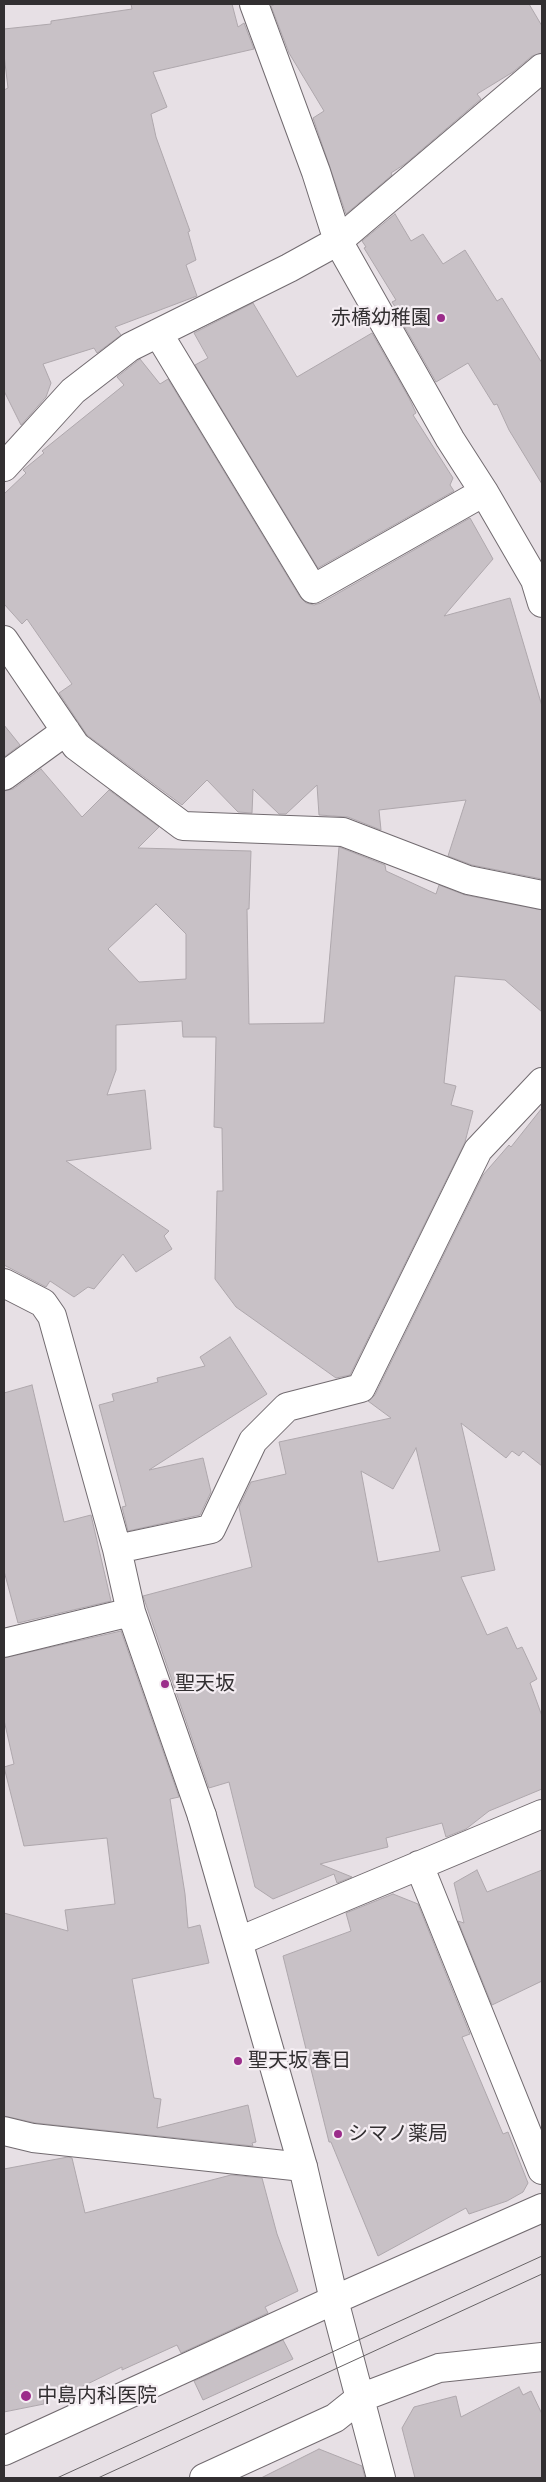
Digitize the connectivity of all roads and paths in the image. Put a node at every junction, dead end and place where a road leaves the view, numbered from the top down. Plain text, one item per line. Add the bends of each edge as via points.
1 (254, 4) edge
2 (542, 68) edge
3 (338, 241) junction
4 (158, 333) junction
5 (4, 467) edge
6 (484, 492) junction
7 (542, 603) edge
8 (4, 640) edge
9 (66, 731) junction
10 (4, 776) edge
11 (542, 895) edge
12 (542, 1082) edge
13 (4, 1283) edge
14 (116, 1549) junction
15 (131, 1612) junction
16 (4, 1643) edge
17 (542, 1814) edge
18 (419, 1865) junction
19 (239, 1941) junction
20 (4, 2131) edge
21 (303, 2167) junction
22 (542, 2170) edge
23 (542, 2208) edge
24 (334, 2300) junction
25 (542, 2357) edge
26 (360, 2398) junction
27 (4, 2451) edge
28 (204, 2478) edge
29 (381, 2478) edge

1 - 3 street
2 - 3 street
3 - 4 street
3 - 6 street via 450,439
4 - 5 street via 130,347 73,391
4 - 6 street via 314,589
6 - 7 street via 535,580
8 - 9 street
9 - 10 street
9 - 11 street via 76,746 183,826 343,832 468,880
12 - 14 street via 478,1150 361,1388 287,1407 253,1440 210,1529
13 - 14 street via 43,1303 52,1316
14 - 15 street
15 - 16 street
15 - 19 street via 202,1816
17 - 18 street
18 - 19 street
18 - 22 street
19 - 21 street
20 - 21 street via 33,2138
21 - 24 street
23 - 24 street
24 - 26 street
24 - 27 street
25 - 26 street via 439,2368
26 - 28 street via 335,2418
26 - 29 street

